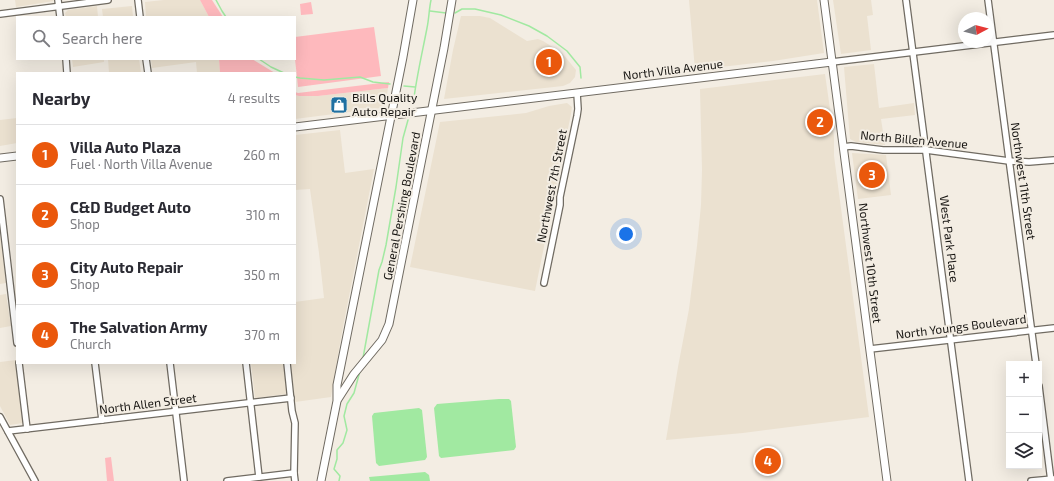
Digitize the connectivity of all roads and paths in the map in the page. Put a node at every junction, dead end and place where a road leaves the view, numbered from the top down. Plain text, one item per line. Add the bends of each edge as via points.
1 (108, 0) edge
2 (138, 0) edge
3 (413, 0) edge
4 (452, 0) edge
5 (824, 0) edge
6 (906, 0) edge
7 (988, 0) edge
8 (59, 3) edge
9 (990, 12) edge
10 (0, 14) edge
11 (60, 16) edge
12 (140, 16) edge
13 (1054, 35) edge
14 (994, 42) joint
15 (958, 46) edge
16 (913, 52) junction
17 (66, 60) edge
18 (146, 60) edge
19 (832, 62) junction
20 (67, 72) edge
21 (148, 72) edge
22 (577, 93) junction
23 (432, 110) junction
24 (391, 115) junction
25 (296, 127) edge
26 (843, 147) junction
27 (926, 150) junction
28 (16, 156) edge
29 (0, 158) edge
30 (1054, 160) edge
31 (1009, 161) junction
32 (0, 199) edge
33 (544, 283) dead end
34 (1054, 328) edge
35 (1032, 330) junction
36 (16, 335) edge
37 (951, 340) junction
38 (870, 349) junction
39 (342, 360) junction
40 (1036, 361) edge
41 (19, 364) edge
42 (95, 364) edge
43 (170, 364) edge
44 (246, 364) edge
45 (287, 364) edge
46 (357, 370) junction
47 (1041, 397) edge
48 (291, 398) junction
49 (337, 401) junction
50 (250, 403) junction
51 (176, 412) junction
52 (0, 417) edge
53 (102, 420) junction
54 (27, 429) junction
55 (8, 432) junction
56 (294, 473) junction
57 (259, 477) junction
58 (1052, 480) edge
59 (35, 481) edge
60 (184, 481) edge
61 (227, 481) edge
62 (295, 481) edge
63 (321, 481) edge
64 (887, 481) edge
65 (969, 481) edge
66 (1031, 481) edge

1 - 8 street
2 - 12 street
3 - 24 main road, General Pershing Boulevard
4 - 23 main road, General Pershing Boulevard
5 - 19 main road, Northwest 10th Street
6 - 16 street, West Park Place
7 - 9 street, Northwest 11th Street
8 - 10 street
8 - 11 street
13 - 14 street, North Villa Avenue
14 - 31 street, Northwest 11th Street
15 - 16 street, North Villa Avenue
16 - 19 street, North Villa Avenue
16 - 27 street, West Park Place
17 - 20 street
18 - 21 street
19 - 22 main road, North Villa Avenue
19 - 26 main road, Northwest 10th Street
22 - 23 main road, North Villa Avenue
22 - 33 street, Northwest 7th Street via 577,116
23 - 24 main road, North Villa Avenue
23 - 46 main road, General Pershing Boulevard via 389,324 382,340
24 - 25 main road, North Villa Avenue
24 - 39 main road, General Pershing Boulevard
26 - 27 street, North Billen Avenue
26 - 38 main road, Northwest 10th Street
27 - 31 street, North Billen Avenue
27 - 37 street, West Park Place
28 - 29 main road
30 - 31 street, North Billen Avenue
31 - 35 street, Northwest 11th Street
32 - 36 street
34 - 35 street, North Youngs Boulevard
35 - 37 street, North Youngs Boulevard
35 - 40 street, Northwest 11th Street
37 - 38 street, North Youngs Boulevard
37 - 65 street, West Park Place
38 - 64 main road, Northwest 10th Street
39 - 46 main road via 348,369
39 - 49 main road, General Pershing Boulevard
41 - 54 street
42 - 53 street
43 - 51 street
44 - 50 street
45 - 48 street
46 - 49 main road, General Pershing Boulevard
47 - 58 street
48 - 50 street, North Allen Street
48 - 56 street via 295,423
49 - 63 main road, General Pershing Boulevard
50 - 51 street, North Allen Street
50 - 57 street
51 - 53 street, North Allen Street
51 - 60 street
52 - 55 street
53 - 54 street, North Allen Street
54 - 55 street, North Allen Street
55 - 59 street
56 - 57 street
56 - 62 street
57 - 61 street
58 - 66 street

